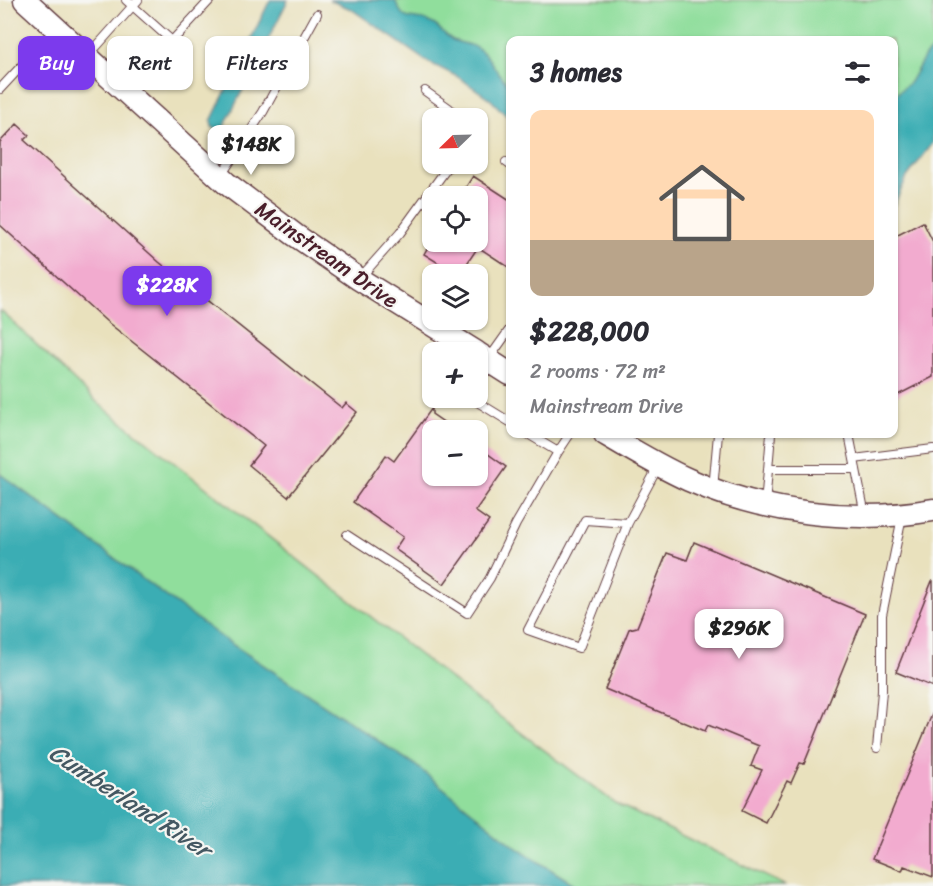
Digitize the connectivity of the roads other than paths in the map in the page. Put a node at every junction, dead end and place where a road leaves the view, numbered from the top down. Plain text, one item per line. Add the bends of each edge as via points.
1 (25, 0) edge
2 (210, 0) edge
3 (132, 2) edge
4 (317, 14) dead end
5 (56, 28) junction
6 (65, 36) edge
7 (95, 47) edge
8 (95, 64) edge
9 (0, 89) edge
10 (425, 91) dead end
11 (449, 108) edge
12 (443, 174) edge
13 (220, 178) junction
14 (359, 279) junction
15 (506, 331) edge
16 (456, 342) edge
17 (488, 342) edge
18 (488, 362) edge
19 (506, 372) edge
20 (487, 408) edge
21 (506, 420) edge
22 (535, 438) edge
23 (567, 438) edge
24 (612, 438) edge
25 (718, 438) edge
26 (771, 438) edge
27 (850, 438) edge
28 (933, 449) edge
29 (558, 452) junction
30 (855, 459) junction
31 (659, 465) junction
32 (768, 469) junction
33 (856, 469) junction
34 (713, 489) junction
35 (765, 505) junction
36 (933, 510) edge
37 (903, 513) junction
38 (865, 515) junction
39 (628, 523) junction
40 (347, 535) dead end
41 (877, 748) dead end

1 - 5 street, Mainstream Drive
2 - 3 lane via 171,41
3 - 7 lane
4 - 13 lane via 263,112
5 - 6 street, Mainstream Drive
5 - 9 lane
8 - 13 street, Mainstream Drive
10 - 11 lane
12 - 14 lane via 400,233
13 - 14 street, Mainstream Drive
14 - 16 street, Mainstream Drive
15 - 17 lane
18 - 19 street, Mainstream Drive
20 - 21 lane
22 - 29 lane
23 - 29 lane
24 - 31 street
25 - 34 lane
26 - 32 lane
27 - 30 lane
28 - 30 lane
29 - 40 lane via 467,613
30 - 33 lane
31 - 34 street
31 - 39 lane
32 - 33 lane
32 - 35 lane
33 - 38 lane
34 - 35 street
35 - 38 street
36 - 37 street
37 - 38 street
37 - 41 lane via 882,615
39 - 39 lane via 585,520 528,630 579,648

